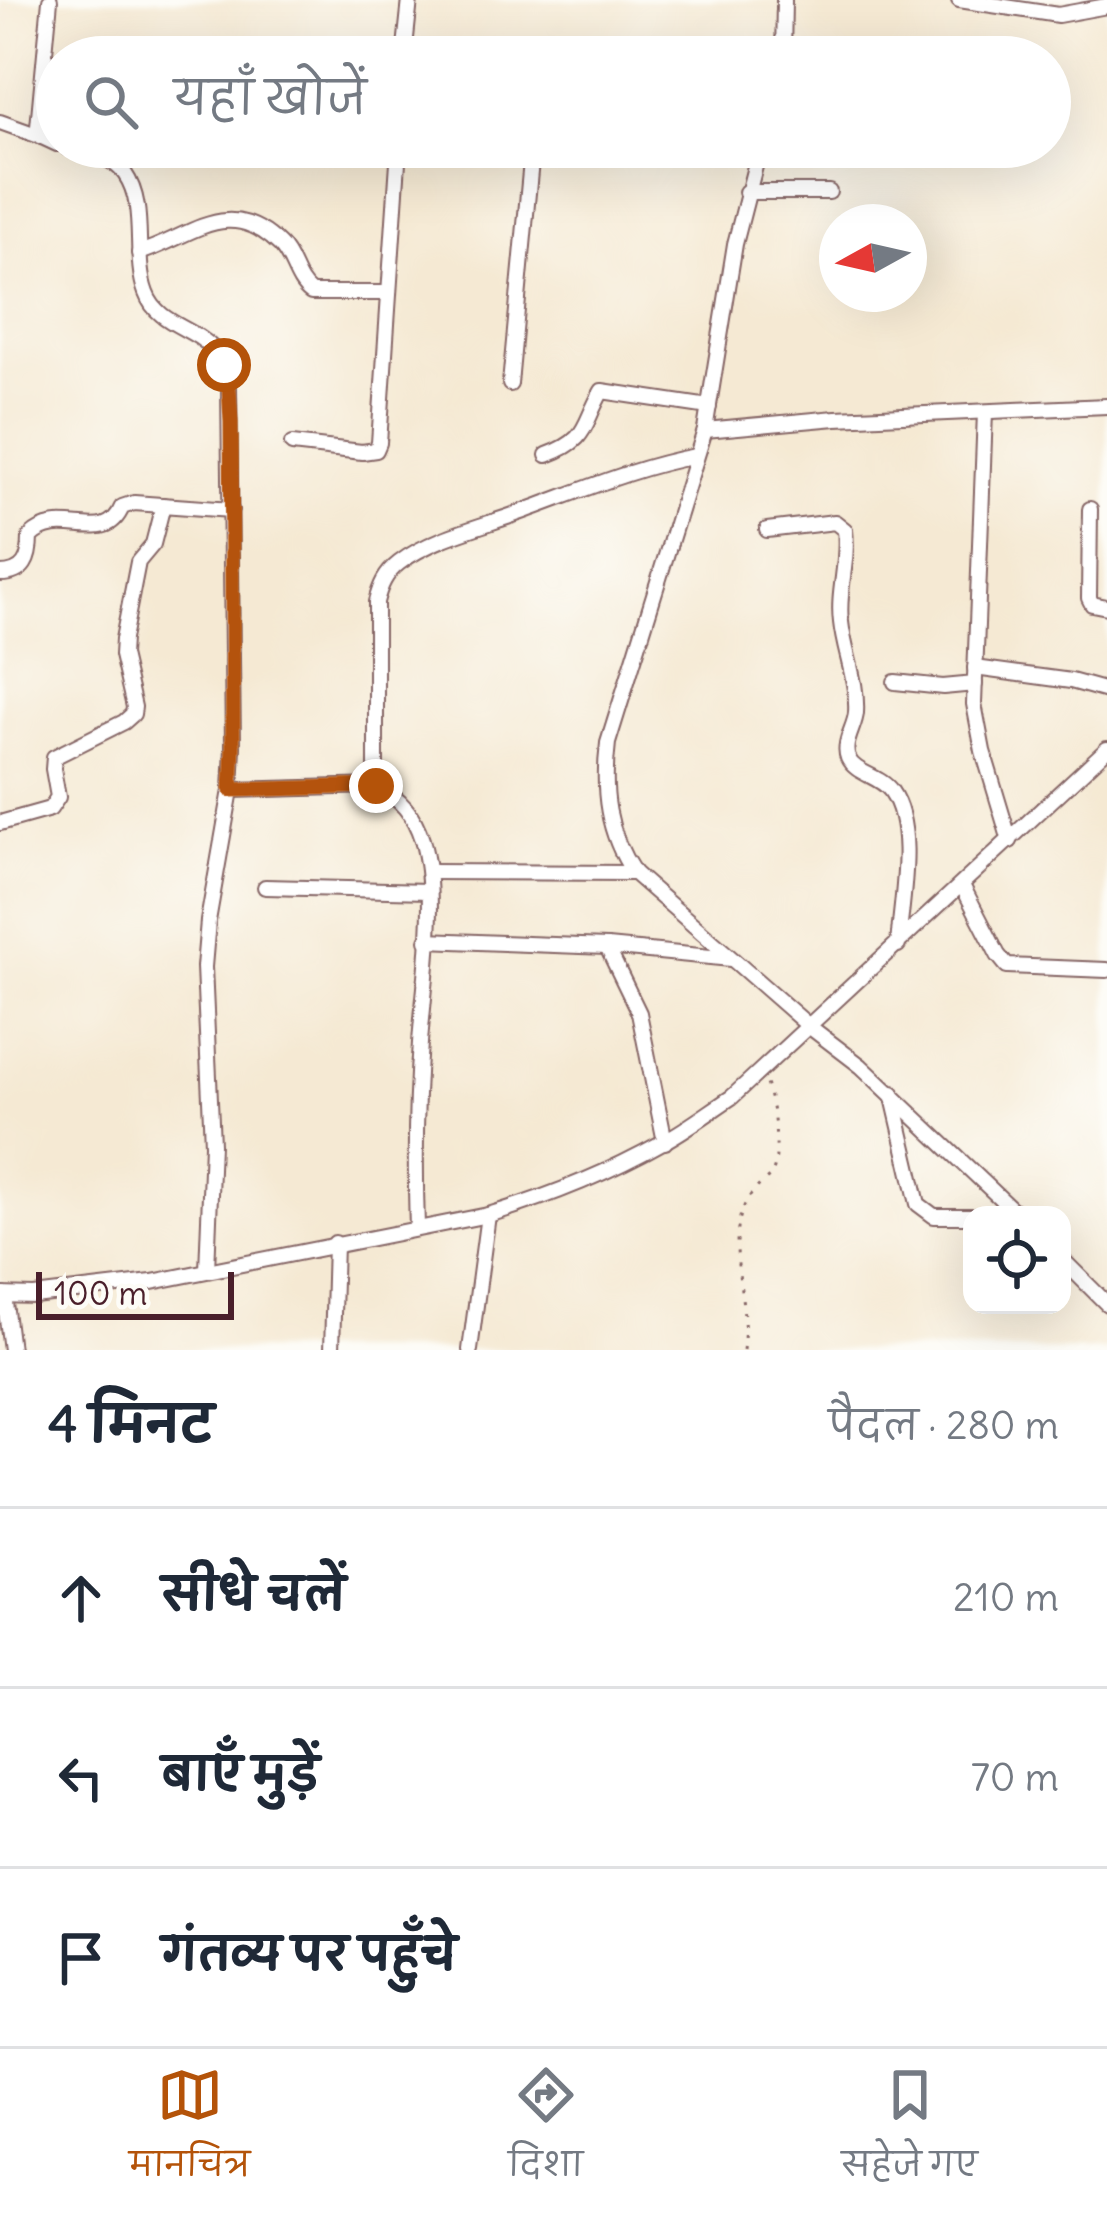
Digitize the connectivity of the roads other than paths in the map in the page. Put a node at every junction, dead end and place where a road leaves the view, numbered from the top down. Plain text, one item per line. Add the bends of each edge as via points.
1 (50, 0) edge
2 (410, 0) edge
3 (784, 0) edge
4 (959, 0) edge
5 (1107, 5) edge
6 (46, 36) edge
7 (406, 36) edge
8 (783, 36) edge
9 (0, 122) edge
10 (36, 136) edge
11 (121, 168) edge
12 (398, 168) edge
13 (530, 168) edge
14 (753, 168) edge
15 (746, 192) junction
16 (829, 192) dead end
17 (139, 253) junction
18 (388, 292) junction
19 (510, 384) dead end
20 (1107, 406) edge
21 (709, 407) junction
22 (985, 412) junction
23 (704, 430) junction
24 (292, 444) dead end
25 (547, 454) dead end
26 (696, 456) junction
27 (163, 505) junction
28 (1090, 509) dead end
29 (231, 510) junction
30 (767, 530) dead end
31 (0, 574) edge
32 (1107, 607) edge
33 (975, 676) junction
34 (895, 682) dead end
35 (1107, 691) edge
36 (1107, 749) edge
37 (376, 786) junction
38 (231, 790) junction
39 (0, 823) edge
40 (1010, 841) junction
41 (429, 872) junction
42 (634, 874) junction
43 (962, 885) junction
44 (265, 887) dead end
45 (429, 891) junction
46 (427, 940) junction
47 (898, 945) junction
48 (607, 947) junction
49 (731, 959) junction
50 (1107, 970) edge
51 (810, 1027) junction
52 (892, 1094) junction
53 (665, 1142) junction
54 (1009, 1206) edge
55 (488, 1215) junction
56 (963, 1216) edge
57 (417, 1228) junction
58 (335, 1243) junction
59 (1071, 1268) edge
60 (207, 1270) junction
61 (2, 1295) edge
62 (1107, 1304) edge
63 (11, 1350) edge
64 (332, 1350) edge
65 (470, 1350) edge

1 - 6 street
2 - 7 street
3 - 8 street
4 - 5 street via 1058,15
9 - 10 street
11 - 17 street via 136,202
12 - 18 street
13 - 19 street
14 - 15 street
15 - 16 street
15 - 21 street
17 - 18 street via 224,220 266,233 311,293
17 - 29 street via 154,308 213,347 224,365
18 - 24 street via 380,443 362,452
20 - 22 street
21 - 23 street
21 - 25 street via 602,391 578,439
22 - 23 street
22 - 33 street
23 - 26 street
26 - 37 street via 641,467 447,538 389,572 376,602
26 - 42 street via 608,743 610,825
27 - 29 street
27 - 31 street via 128,504 107,526 40,528 23,568
27 - 39 street via 139,562 123,639 133,714 54,757 58,796 50,808
28 - 32 street via 1089,598
29 - 38 street
30 - 47 street via 835,522 844,530 841,624 856,713 847,750 855,766 893,794 904,826
33 - 34 street via 943,687
33 - 35 street
33 - 40 street via 976,723
36 - 40 street
37 - 38 street
37 - 41 street via 413,815
38 - 60 street via 204,967 212,1144
40 - 43 street
41 - 42 street
41 - 45 street
42 - 49 street
43 - 47 street
43 - 50 street via 1007,966
44 - 45 street
45 - 46 street
46 - 48 street
46 - 57 street
47 - 51 street
48 - 49 street
48 - 53 street via 639,1013
49 - 51 street
51 - 52 street
51 - 53 street via 732,1097
52 - 54 street
52 - 56 street via 918,1204 934,1216
53 - 55 street via 601,1175
55 - 57 street
55 - 65 street
57 - 58 street
58 - 60 street
58 - 64 street
59 - 62 street
60 - 61 street via 95,1291
61 - 63 street

